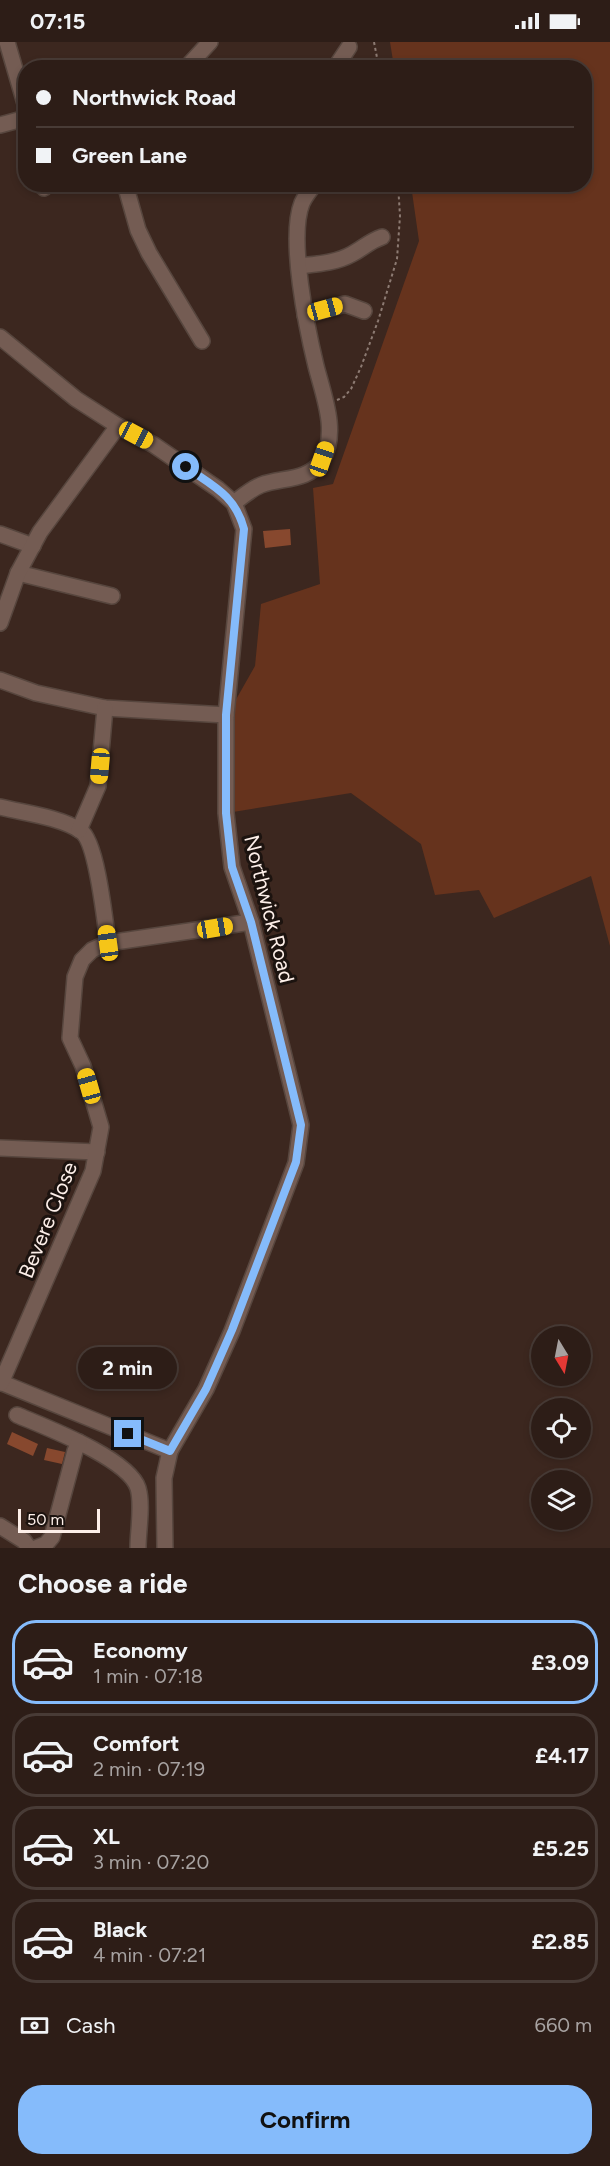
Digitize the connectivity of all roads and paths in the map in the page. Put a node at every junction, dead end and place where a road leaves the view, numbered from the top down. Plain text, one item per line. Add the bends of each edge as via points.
1 (7, 42) edge
2 (210, 42) edge
3 (374, 42) edge
4 (349, 47) dead end
5 (196, 60) edge
6 (340, 60) edge
7 (377, 60) edge
8 (18, 80) edge
9 (18, 120) edge
10 (0, 126) edge
11 (127, 192) edge
12 (310, 192) edge
13 (398, 192) edge
14 (382, 237) dead end
15 (299, 266) junction
16 (364, 310) dead end
17 (305, 315) junction
18 (0, 337) edge
19 (202, 341) dead end
20 (326, 405) junction
21 (118, 426) junction
22 (234, 503) junction
23 (0, 534) edge
24 (33, 546) junction
25 (18, 573) junction
26 (112, 596) dead end
27 (0, 623) edge
28 (0, 680) edge
29 (105, 708) junction
30 (226, 715) junction
31 (0, 807) edge
32 (79, 830) junction
33 (251, 922) junction
34 (108, 943) junction
35 (0, 1148) edge
36 (97, 1152) junction
37 (1, 1382) edge
38 (17, 1415) dead end
39 (79, 1442) junction
40 (170, 1451) junction
41 (0, 1526) edge
42 (29, 1548) edge
43 (36, 1548) edge
44 (138, 1548) edge
45 (165, 1548) edge

1 - 8 street
2 - 5 street
3 - 7 path
4 - 6 street
9 - 10 street
11 - 19 street via 149,253
12 - 15 street via 301,205 297,231
13 - 20 path via 397,259 378,321 351,389
14 - 15 street via 351,255
15 - 17 street
16 - 17 street via 345,304
17 - 20 street
18 - 21 street via 76,399
20 - 22 street via 328,444 313,470 259,486
21 - 22 street via 154,445
21 - 24 street
22 - 30 street, Northwick Road via 242,519 244,538
23 - 24 street
24 - 25 street
25 - 26 street
25 - 27 street
28 - 29 street via 36,693
29 - 30 street
29 - 32 street via 98,786
30 - 33 street, Northwick Road via 226,813 232,867
31 - 32 street via 49,818
32 - 34 street via 85,835 99,877
33 - 34 street, Bevere Close
33 - 40 street, Northwick Road via 301,1125 296,1162 206,1389
34 - 36 street, Bevere Close via 82,960 75,977 70,1038 83,1066 101,1127
35 - 36 street
36 - 37 street, Bevere Close via 89,1182
37 - 40 street
38 - 39 street
39 - 43 street via 52,1537
39 - 44 street via 97,1450 132,1478 138,1488
40 - 45 street, Northwick Road via 164,1478
41 - 42 street

